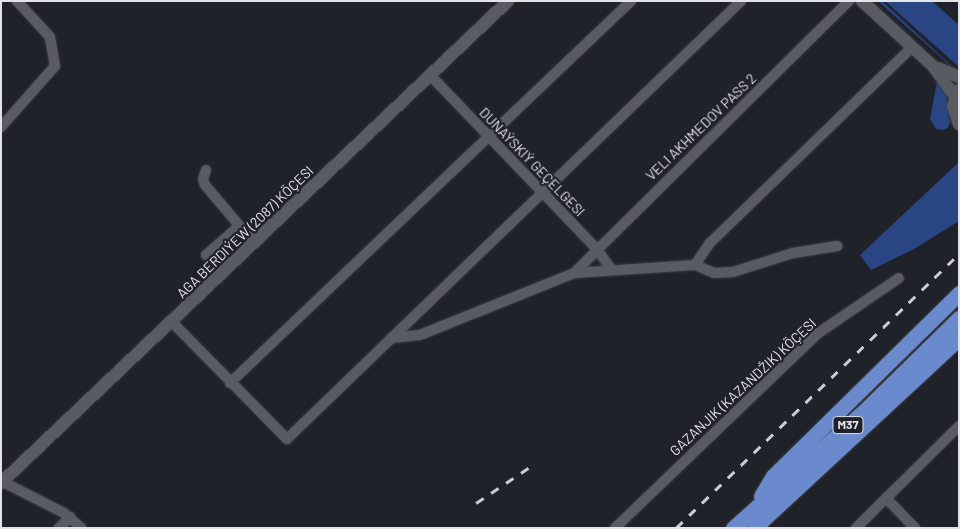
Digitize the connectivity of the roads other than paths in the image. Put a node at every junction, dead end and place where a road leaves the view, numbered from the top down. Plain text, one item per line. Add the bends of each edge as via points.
1 (17, 1) edge
2 (508, 1) edge
3 (631, 1) edge
4 (741, 1) edge
5 (849, 1) edge
6 (862, 1) edge
7 (912, 46) junction
8 (933, 66) junction
9 (430, 75) junction
10 (959, 77) edge
11 (957, 93) edge
12 (959, 124) edge
13 (1, 127) edge
14 (490, 136) junction
15 (206, 170) dead end
16 (542, 192) junction
17 (238, 227) junction
18 (254, 244) junction
19 (837, 246) dead end
20 (596, 248) junction
21 (206, 255) dead end
22 (695, 265) junction
23 (612, 270) junction
24 (574, 273) junction
25 (899, 278) dead end
26 (959, 293) edge
27 (959, 318) edge
28 (172, 322) junction
29 (391, 338) junction
30 (959, 338) edge
31 (230, 382) junction
32 (959, 426) edge
33 (2, 483) edge
34 (886, 498) junction
35 (752, 510) junction
36 (70, 517) junction
37 (59, 528) edge
38 (81, 528) edge
39 (614, 528) edge
40 (733, 528) edge
41 (754, 528) edge
42 (856, 528) edge
43 (915, 528) edge

1 - 13 street via 50,37 55,66
2 - 9 street, AGA BERDIÝEW (2087) KÖÇESI
3 - 14 street
4 - 16 street
5 - 20 street, VELI AKHMEDOV PASS 2
6 - 7 street
7 - 8 street
7 - 22 street via 710,243
8 - 10 street
8 - 11 street
9 - 14 street, DUNAÝSKIÝ GEÇELGESI
9 - 18 street, AGA BERDIÝEW (2087) KÖÇESI
11 - 12 street via 953,112
14 - 16 street, DUNAÝSKIÝ GEÇELGESI
14 - 31 street
15 - 17 street via 205,185
16 - 20 street, DUNAÝSKIÝ GEÇELGESI
16 - 29 street
17 - 18 street
17 - 21 street
18 - 28 street, AGA BERDIÝEW (2087) KÖÇESI
19 - 22 street via 793,253 733,272 714,273
20 - 23 street, DUNAÝSKIÝ GEÇELGESI
20 - 24 street, VELI AKHMEDOV PASS 2
22 - 23 street
23 - 24 street
24 - 29 street via 432,331
25 - 39 street, GAZANJIK (KAZANDŽIK) KÖÇESI via 817,334
26 - 35 highway via 774,476
27 - 35 highway, M37 via 865,410
28 - 31 street
28 - 33 street, AGA BERDIÝEW (2087) KÖÇESI
29 - 31 street via 287,439
30 - 41 highway, M37
32 - 34 street
33 - 36 street
34 - 42 street
34 - 43 street
35 - 40 highway, M37
36 - 37 street
36 - 38 street

